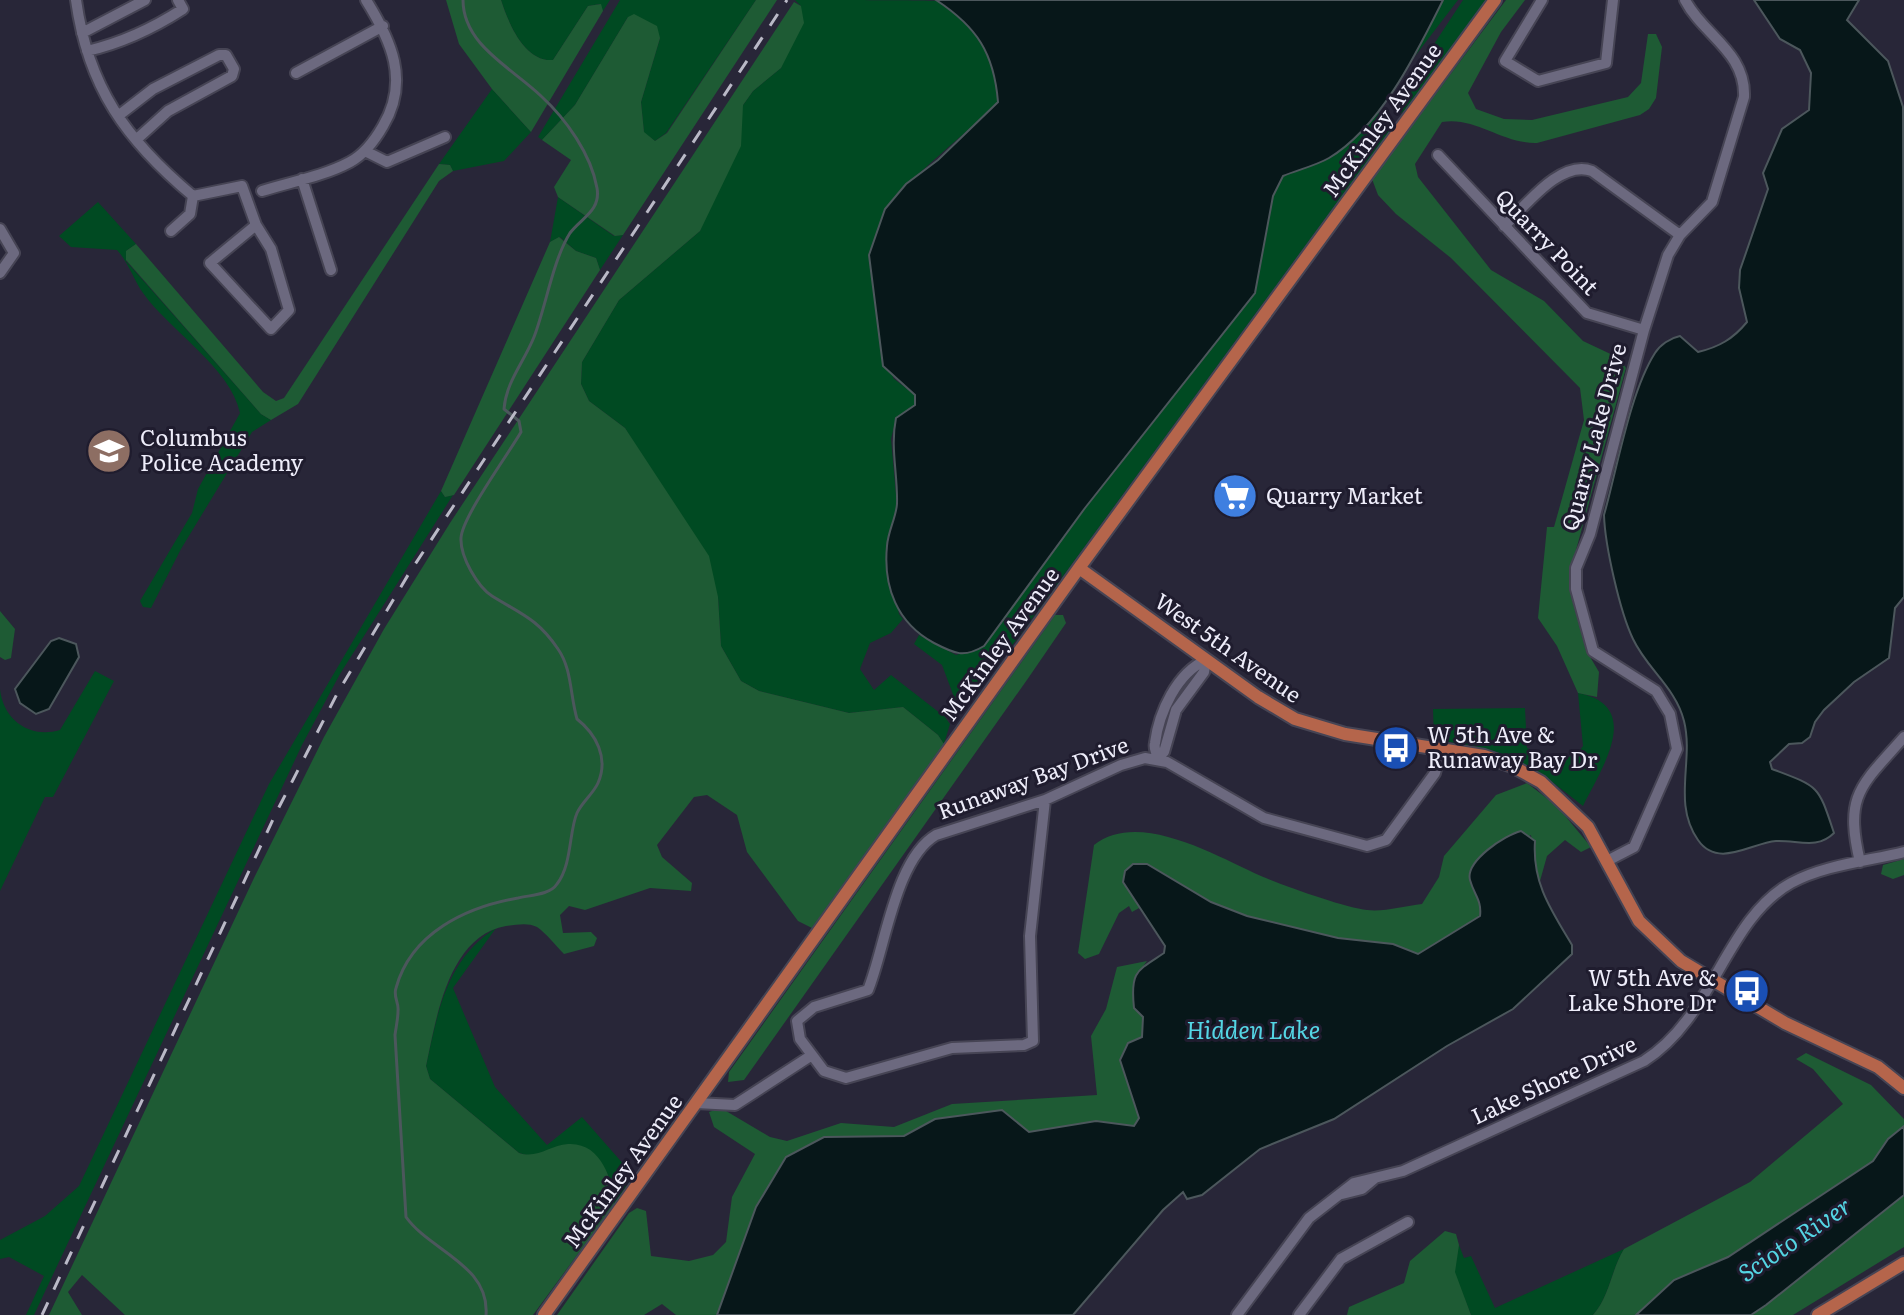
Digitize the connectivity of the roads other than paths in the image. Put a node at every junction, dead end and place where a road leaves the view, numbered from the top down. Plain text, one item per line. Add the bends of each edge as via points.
1 (76, 0) edge
2 (145, 0) edge
3 (178, 0) edge
4 (366, 0) edge
5 (1495, 0) edge
6 (1542, 0) edge
7 (1613, 0) edge
8 (1685, 0) edge
9 (383, 26) junction
10 (82, 33) junction
11 (87, 51) junction
12 (296, 73) dead end
13 (118, 116) junction
14 (445, 137) dead end
15 (137, 139) junction
16 (365, 151) junction
17 (1438, 155) dead end
18 (302, 179) junction
19 (262, 191) dead end
20 (193, 196) junction
21 (256, 225) junction
22 (1504, 226) junction
23 (0, 229) edge
24 (171, 231) dead end
25 (1680, 235) junction
26 (331, 270) dead end
27 (0, 273) edge
28 (1644, 330) junction
29 (1079, 568) junction
30 (1206, 660) junction
31 (1904, 737) edge
32 (1442, 747) junction
33 (1158, 757) junction
34 (1045, 800) junction
35 (1904, 852) edge
36 (1607, 861) junction
37 (1860, 862) junction
38 (1714, 982) junction
39 (812, 1055) junction
40 (1902, 1086) edge
41 (696, 1103) junction
42 (1408, 1222) dead end
43 (1904, 1263) edge
44 (544, 1315) edge
45 (1237, 1315) edge
46 (1299, 1315) edge
47 (1818, 1315) edge

1 - 10 street
2 - 10 street
3 - 11 street via 183,9 172,16 125,41
4 - 9 street
5 - 29 main road, McKinley Avenue
6 - 7 street via 1505,61 1538,81 1606,63
8 - 25 street, Quarry Lake Drive via 1733,55 1745,88 1712,202
9 - 12 street
9 - 16 street via 395,58 396,95 388,118
10 - 11 street
11 - 13 street via 97,83
13 - 15 street
13 - 15 street via 153,89 226,55 232,76 168,111
14 - 16 street via 384,163
15 - 20 street
16 - 18 street
17 - 22 street, Quarry Point
18 - 19 street
18 - 26 street
20 - 21 street via 242,186
20 - 24 street via 190,214
21 - 21 street via 271,249 289,310 271,329 210,263
22 - 25 street via 1563,172 1577,168 1592,171
22 - 28 street, Quarry Point via 1587,313
23 - 27 street via 14,253
25 - 28 street, Quarry Lake Drive via 1668,255
28 - 36 street, Quarry Lake Drive via 1574,577 1593,651 1656,691 1670,714 1677,749 1634,847
29 - 30 main road, West 5th Avenue
29 - 41 main road, McKinley Avenue
30 - 32 main road, West 5th Avenue via 1309,725
30 - 33 street via 1204,672 1176,710
31 - 37 street via 1856,794 1852,823
32 - 33 street, Runaway Bay Drive via 1435,773 1386,840 1367,846 1264,818
32 - 36 main road, West 5th Avenue via 1499,760 1541,782 1588,827
33 - 34 street, Runaway Bay Drive via 1132,761
34 - 39 street, Runaway Bay Drive via 928,840 892,907 868,990 814,1007 797,1021 800,1039
34 - 39 street via 1030,936 1033,1041 952,1048 846,1078 824,1071
35 - 37 street, Lake Shore Drive
36 - 38 main road, West 5th Avenue via 1639,921 1681,961
37 - 38 street, Lake Shore Drive via 1808,876 1774,894 1753,917
38 - 40 main road, West 5th Avenue via 1878,1067
38 - 45 street, Lake Shore Drive via 1678,1034 1644,1061 1342,1194 1309,1218
39 - 41 street via 735,1105
41 - 44 main road, McKinley Avenue
42 - 46 street via 1341,1259
43 - 47 main road

